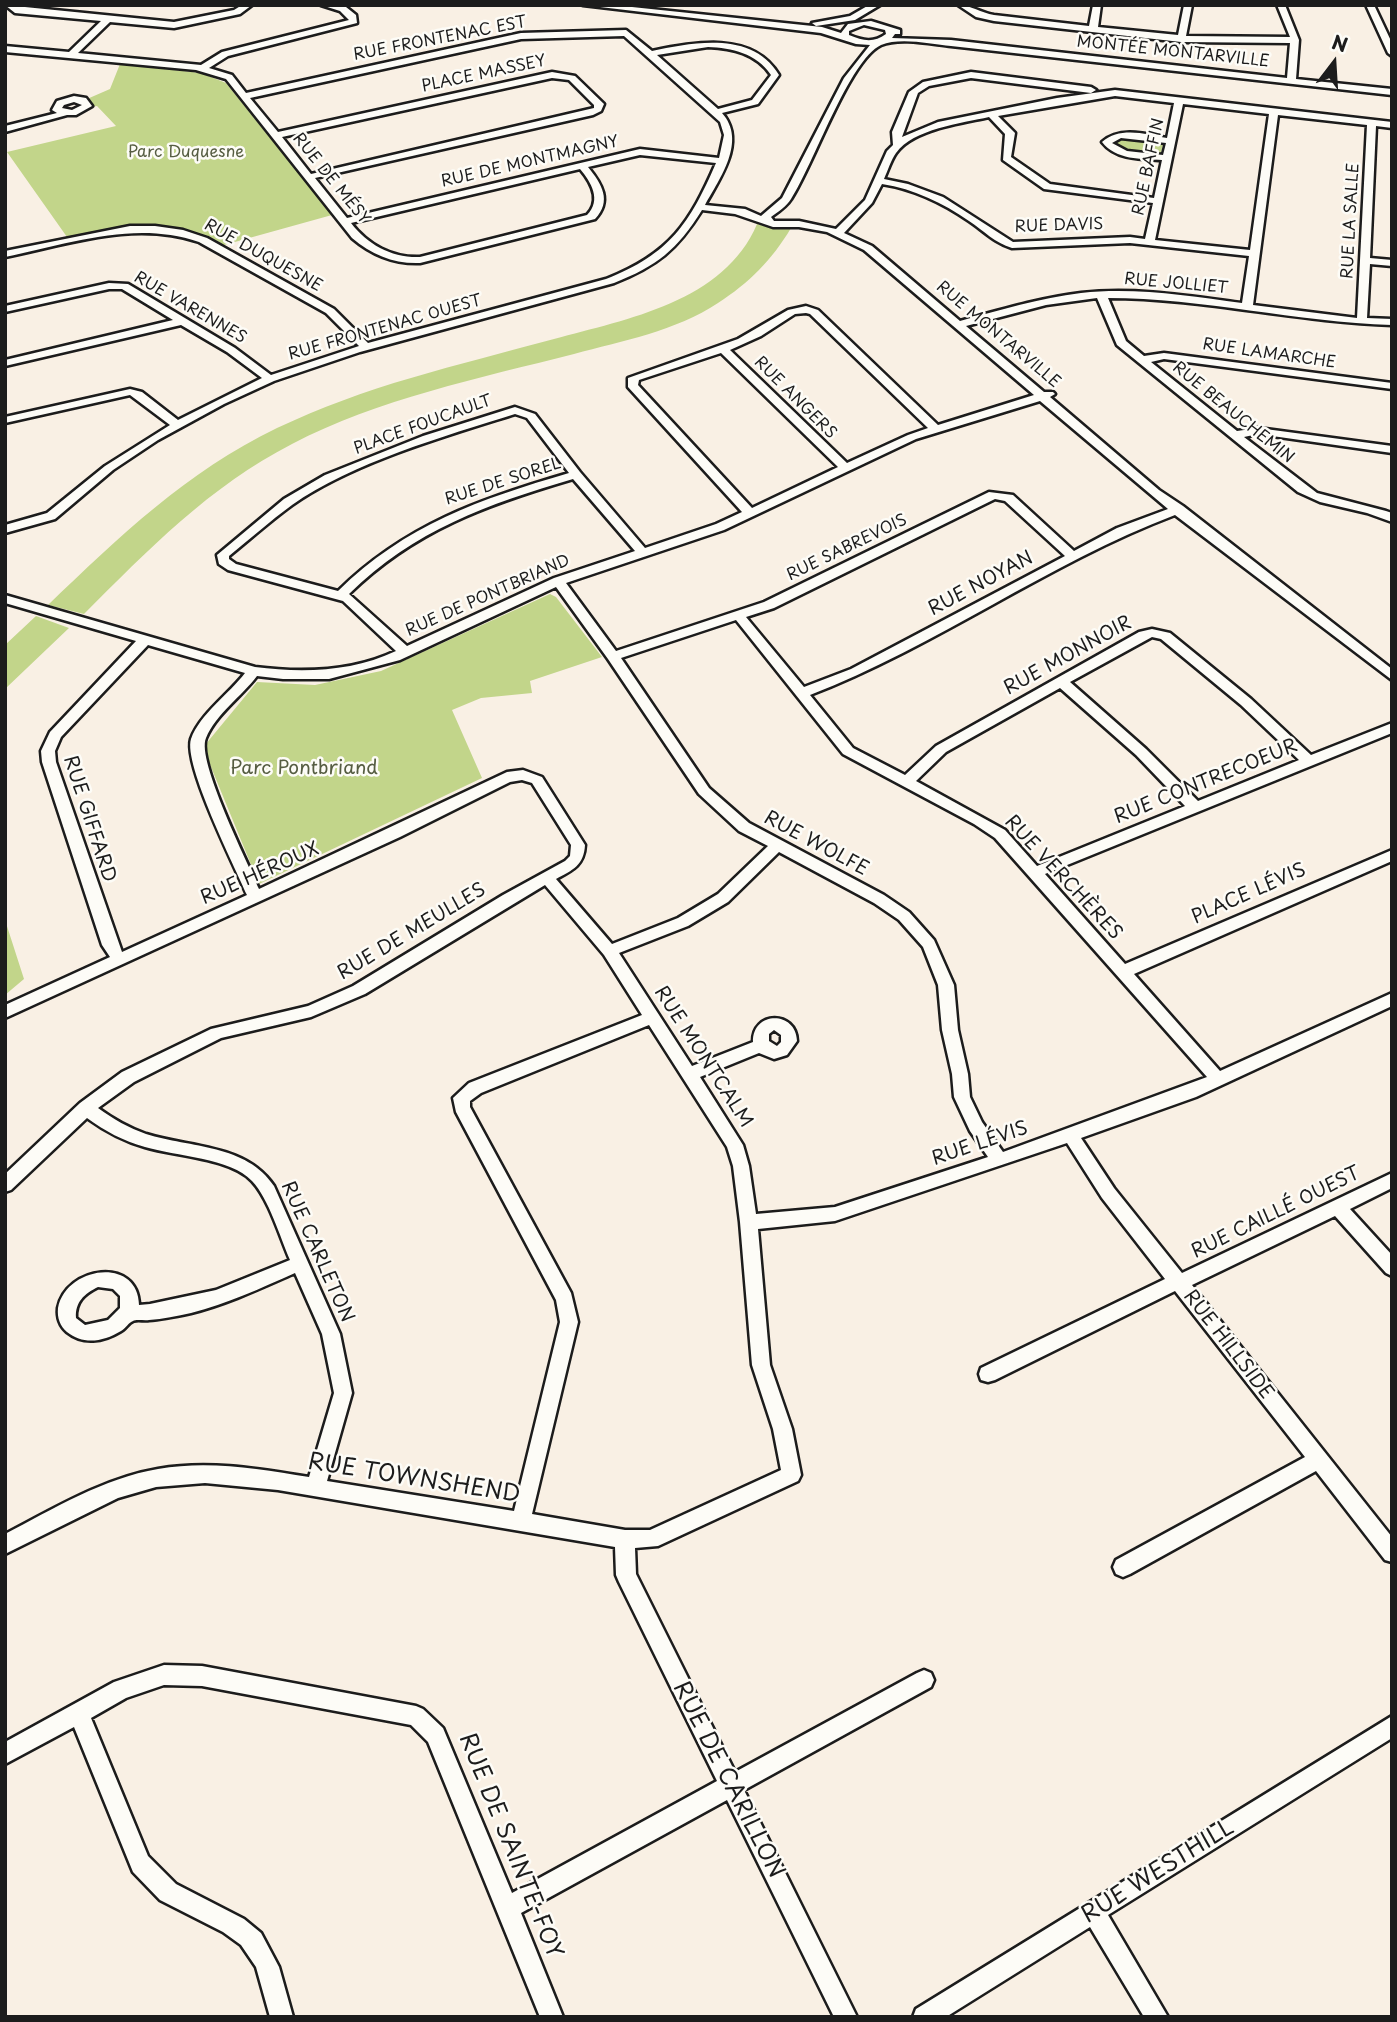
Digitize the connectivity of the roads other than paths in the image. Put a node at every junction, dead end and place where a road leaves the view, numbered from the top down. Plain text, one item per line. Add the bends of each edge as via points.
1 (7, 5) edge
2 (248, 5) edge
3 (325, 5) edge
4 (587, 5) edge
5 (632, 5) edge
6 (962, 5) edge
7 (1097, 5) edge
8 (1188, 5) edge
9 (1281, 5) edge
10 (1370, 5) edge
11 (882, 8) edge
12 (109, 18) junction
13 (785, 21) junction
14 (856, 24) junction
15 (888, 28) junction
16 (1093, 29) junction
17 (849, 38) junction
18 (1181, 39) junction
19 (1295, 40) junction
20 (880, 42) junction
21 (951, 43) junction
22 (5, 49) edge
23 (1392, 53) edge
24 (652, 54) junction
25 (71, 55) junction
26 (203, 68) junction
27 (848, 78) junction
28 (1292, 81) junction
29 (1039, 83) junction
30 (1392, 92) edge
31 (1115, 93) junction
32 (245, 96) junction
33 (1180, 101) junction
34 (1057, 102) junction
35 (716, 112) junction
36 (1274, 112) junction
37 (64, 113) dead end
38 (991, 114) junction
39 (902, 120) junction
40 (1372, 123) junction
41 (938, 125) junction
42 (1392, 125) edge
43 (5, 129) edge
44 (275, 136) junction
45 (1170, 141) junction
46 (897, 145) junction
47 (1167, 158) junction
48 (724, 161) junction
49 (581, 166) junction
50 (309, 177) junction
51 (880, 181) junction
52 (786, 200) junction
53 (1158, 201) junction
54 (698, 207) junction
55 (770, 216) junction
56 (783, 219) junction
57 (344, 222) junction
58 (840, 231) junction
59 (1150, 241) junction
60 (1254, 253) junction
61 (5, 254) edge
62 (1364, 260) junction
63 (1392, 263) edge
64 (1101, 295) junction
65 (1247, 307) junction
66 (5, 309) edge
67 (182, 320) junction
68 (1362, 321) junction
69 (1392, 322) edge
70 (963, 324) junction
71 (366, 347) junction
72 (724, 350) junction
73 (1142, 360) junction
74 (5, 363) edge
75 (270, 379) junction
76 (1392, 386) edge
77 (1046, 396) junction
78 (5, 420) edge
79 (177, 425) junction
80 (936, 429) junction
81 (1235, 435) junction
82 (1392, 450) edge
83 (845, 467) junction
84 (576, 475) junction
85 (1179, 509) junction
86 (750, 513) junction
87 (1386, 516) edge
88 (5, 528) edge
89 (643, 553) junction
90 (1073, 557) junction
91 (558, 581) junction
92 (341, 595) junction
93 (5, 599) edge
94 (739, 616) junction
95 (145, 640) junction
96 (405, 652) junction
97 (613, 656) junction
98 (254, 671) junction
99 (1392, 676) edge
100 (1061, 682) junction
101 (801, 693) junction
102 (1392, 728) edge
103 (1309, 761) junction
104 (531, 777) joint
105 (906, 782) junction
106 (1195, 807) junction
107 (778, 845) junction
108 (1392, 855) edge
109 (1035, 872) junction
110 (547, 878) junction
111 (255, 897) junction
112 (609, 951) junction
113 (119, 960) junction
114 (1123, 972) junction
115 (1392, 999) edge
116 (5, 1012) edge
117 (653, 1017) junction
118 (762, 1045) dead end
119 (690, 1074) junction
120 (1218, 1079) junction
121 (86, 1108) junction
122 (1070, 1134) junction
123 (999, 1160) junction
124 (1392, 1180) edge
125 (5, 1185) edge
126 (1337, 1207) junction
127 (749, 1222) junction
128 (301, 1263) junction
129 (1392, 1268) edge
130 (1179, 1284) junction
131 (127, 1313) dead end
132 (988, 1374) dead end
133 (789, 1451) joint
134 (1318, 1460) junction
135 (315, 1488) junction
136 (521, 1521) junction
137 (625, 1539) junction
138 (5, 1545) edge
139 (1392, 1553) edge
140 (1123, 1567) dead end
141 (924, 1681) dead end
142 (78, 1712) junction
143 (1392, 1726) edge
144 (5, 1754) edge
145 (730, 1785) junction
146 (508, 1908) junction
147 (1094, 1913) junction
148 (282, 2017) edge
149 (552, 2017) edge
150 (846, 2017) edge
151 (924, 2017) edge
152 (1157, 2017) edge

1 - 12 street via 15,10
2 - 12 street via 240,11 177,25
3 - 26 street via 343,9 354,22 225,54
4 - 17 street via 825,30
5 - 13 street
6 - 16 street via 993,18
7 - 16 street
8 - 18 street
9 - 19 street
10 - 23 street
11 - 13 street via 839,21
11 - 14 street
11 - 15 street
12 - 25 street
13 - 14 street
14 - 15 street, MONTÉE MONTARVILLE
14 - 17 street via 845,30
15 - 20 street via 891,34
15 - 21 street, MONTÉE MONTARVILLE
16 - 18 street
17 - 20 street, MONTÉE MONTARVILLE
17 - 27 street via 855,50
18 - 19 street
19 - 28 street
20 - 21 street, MONTÉE MONTARVILLE
20 - 27 street via 868,50
21 - 28 street, MONTÉE MONTARVILLE
22 - 25 street, RUE DE MÉSY
24 - 32 street, RUE FRONTENAC EST via 626,33 521,36
24 - 35 street, RUE FRONTENAC EST
24 - 35 street via 698,44 741,49 773,70 775,75 761,98
25 - 26 street, RUE DE MÉSY
26 - 32 street, RUE DE MÉSY via 229,77
27 - 52 street
28 - 30 street, MONTÉE MONTARVILLE
29 - 31 street
29 - 34 street
29 - 39 street via 964,75 926,84 914,91
31 - 33 street
31 - 34 street
32 - 44 street, RUE DE MÉSY
33 - 36 street
33 - 45 street, RUE BAFFIN
34 - 38 street
35 - 48 street, RUE FRONTENAC EST via 729,133
36 - 40 street
36 - 60 street
37 - 43 street
38 - 41 street
38 - 53 street via 1010,133 1006,158 1041,185
39 - 41 street
39 - 46 street
40 - 42 street
40 - 62 street, RUE LA SALLE
41 - 46 street
44 - 50 street, RUE DE MÉSY
44 - 50 street, PLACE MASSEY via 552,75 572,78 598,104 590,113
45 - 47 street, RUE BAFFIN
45 - 47 street via 1121,136 1107,142 1118,152
46 - 51 street
47 - 53 street, RUE BAFFIN
48 - 49 street, RUE DE MONTMAGNY via 646,151
48 - 54 street, RUE FRONTENAC EST
49 - 57 street, RUE DE MONTMAGNY
49 - 57 street, RUE DE MÉSY via 598,187 600,204 593,216 420,260 400,260 379,251 359,239
50 - 57 street, RUE DE MÉSY
51 - 58 street via 865,206
51 - 59 street, RUE DAVIS via 944,202 1009,244
52 - 55 street
52 - 56 street
53 - 59 street, RUE BAFFIN
54 - 55 street, RUE MONTARVILLE
54 - 71 street, RUE FRONTENAC OUEST via 672,246 625,275
55 - 56 street, RUE MONTARVILLE
56 - 58 street, RUE MONTARVILLE
58 - 70 street, RUE MONTARVILLE via 878,247
59 - 60 street, RUE DAVIS
60 - 65 street
61 - 71 street, RUE DUQUESNE via 121,230 184,233 330,311
62 - 63 street
62 - 68 street, RUE LA SALLE
64 - 65 street, RUE JOLLIET
64 - 70 street, RUE JOLLIET via 1051,301
64 - 73 street, RUE BEAUCHEMIN via 1118,339
65 - 68 street, RUE JOLLIET
66 - 67 street, RUE VARENNES via 121,286
67 - 74 street
67 - 75 street, RUE VARENNES
68 - 69 street, RUE JOLLIET
70 - 77 street, RUE MONTARVILLE
71 - 75 street, RUE FRONTENAC OUEST
72 - 80 street via 792,311 810,310
72 - 83 street, RUE ANGERS
72 - 86 street via 637,377 631,384
73 - 76 street, RUE LAMARCHE via 1170,356
73 - 81 street, RUE BEAUCHEMIN
75 - 79 street, RUE FRONTENAC OUEST
77 - 80 street, RUE DE PONTBRIAND
77 - 85 street, RUE MONTARVILLE
78 - 79 street via 130,392
79 - 88 street, RUE FRONTENAC OUEST via 109,468 51,516
80 - 83 street, RUE DE PONTBRIAND
81 - 82 street via 1258,430
81 - 87 street, RUE BEAUCHEMIN via 1308,493
83 - 86 street, RUE DE PONTBRIAND
84 - 89 street, PLACE FOUCAULT
84 - 92 street, RUE DE SOREL via 471,508 425,528 385,554
84 - 92 street, PLACE FOUCAULT via 529,413 511,411 384,453 329,478 288,502 223,555 223,561 232,567
85 - 90 street, RUE NOYAN
85 - 99 street, RUE MONTARVILLE
86 - 89 street, RUE DE PONTBRIAND
89 - 91 street, RUE DE PONTBRIAND
90 - 94 street, RUE SABREVOIS via 1011,499 993,495
90 - 101 street, RUE NOYAN via 856,672
91 - 96 street, RUE DE PONTBRIAND
91 - 97 street, RUE WOLFE
92 - 96 street, PLACE FOUCAULT
93 - 95 street, RUE DE PONTBRIAND
94 - 97 street, RUE SABREVOIS
94 - 101 street, RUE VERCHÈRES
95 - 98 street, RUE DE PONTBRIAND
95 - 113 street, RUE GIFFARD via 55,735 48,755 110,945
96 - 98 street, RUE DE PONTBRIAND via 329,675
97 - 107 street, RUE WOLFE via 704,791 744,827
98 - 111 street via 200,735 195,749
100 - 103 street, RUE MONNOIR via 1144,635 1162,635 1246,702
100 - 105 street, RUE MONNOIR via 941,749
100 - 106 street
101 - 105 street, RUE VERCHÈRES via 848,751
102 - 103 street, RUE CONTRECOEUR
103 - 106 street, RUE CONTRECOEUR
104 - 110 street, RUE DE MEULLES via 543,786 579,848 573,863
104 - 111 street, RUE HÉROUX via 507,777
105 - 109 street, RUE VERCHÈRES via 990,826
106 - 109 street, RUE CONTRECOEUR
107 - 112 street via 723,898 683,922
107 - 123 street, RUE WOLFE via 879,899 904,916 929,944 946,985 962,1097
108 - 114 street, PLACE LÉVIS
109 - 114 street, RUE VERCHÈRES
110 - 112 street, RUE MONTCALM
110 - 121 street, RUE DE MEULLES via 359,990 312,1011 218,1033 128,1077
111 - 113 street, RUE HÉROUX
112 - 117 street, RUE MONTCALM
113 - 116 street, RUE HÉROUX
114 - 120 street, RUE VERCHÈRES
115 - 120 street
117 - 119 street, RUE MONTCALM
117 - 136 street via 475,1088 461,1098 553,1275 568,1314
118 - 119 street
119 - 127 street, RUE MONTCALM via 735,1145
120 - 122 street, RUE LÉVIS
121 - 125 street, RUE DE MEULLES
121 - 128 street, RUE CARLETON via 133,1138 243,1165 258,1175
122 - 123 street, RUE LÉVIS
122 - 130 street, RUE HILLSIDE via 1108,1193
123 - 127 street, RUE LÉVIS via 835,1214
124 - 126 street, RUE CAILLÉ OUEST
126 - 129 street
126 - 130 street, RUE CAILLÉ OUEST
127 - 133 street, RUE MONTCALM via 764,1383 778,1410
128 - 131 street via 222,1296 152,1314
128 - 135 street, RUE CARLETON via 331,1334 343,1393
130 - 132 street, RUE CAILLÉ OUEST via 1160,1289
130 - 134 street, RUE HILLSIDE
133 - 137 street, RUE TOWNSHEND via 791,1475 651,1539
134 - 139 street, RUE HILLSIDE
134 - 140 street
135 - 136 street, RUE TOWNSHEND
135 - 138 street, RUE TOWNSHEND via 211,1474 158,1478 104,1495
136 - 137 street, RUE TOWNSHEND
137 - 145 street, RUE DE CARILLON via 626,1575
141 - 145 street
142 - 144 street, RUE DE SAINTE-FOY
142 - 146 street, RUE DE SAINTE-FOY via 131,1684 176,1674 416,1716 436,1735
142 - 148 street via 144,1870 167,1893 233,1925 253,1941 266,1965
143 - 147 street, RUE WESTHILL
145 - 146 street
145 - 150 street, RUE DE CARILLON
146 - 149 street, RUE DE SAINTE-FOY
147 - 151 street, RUE WESTHILL
147 - 152 street

